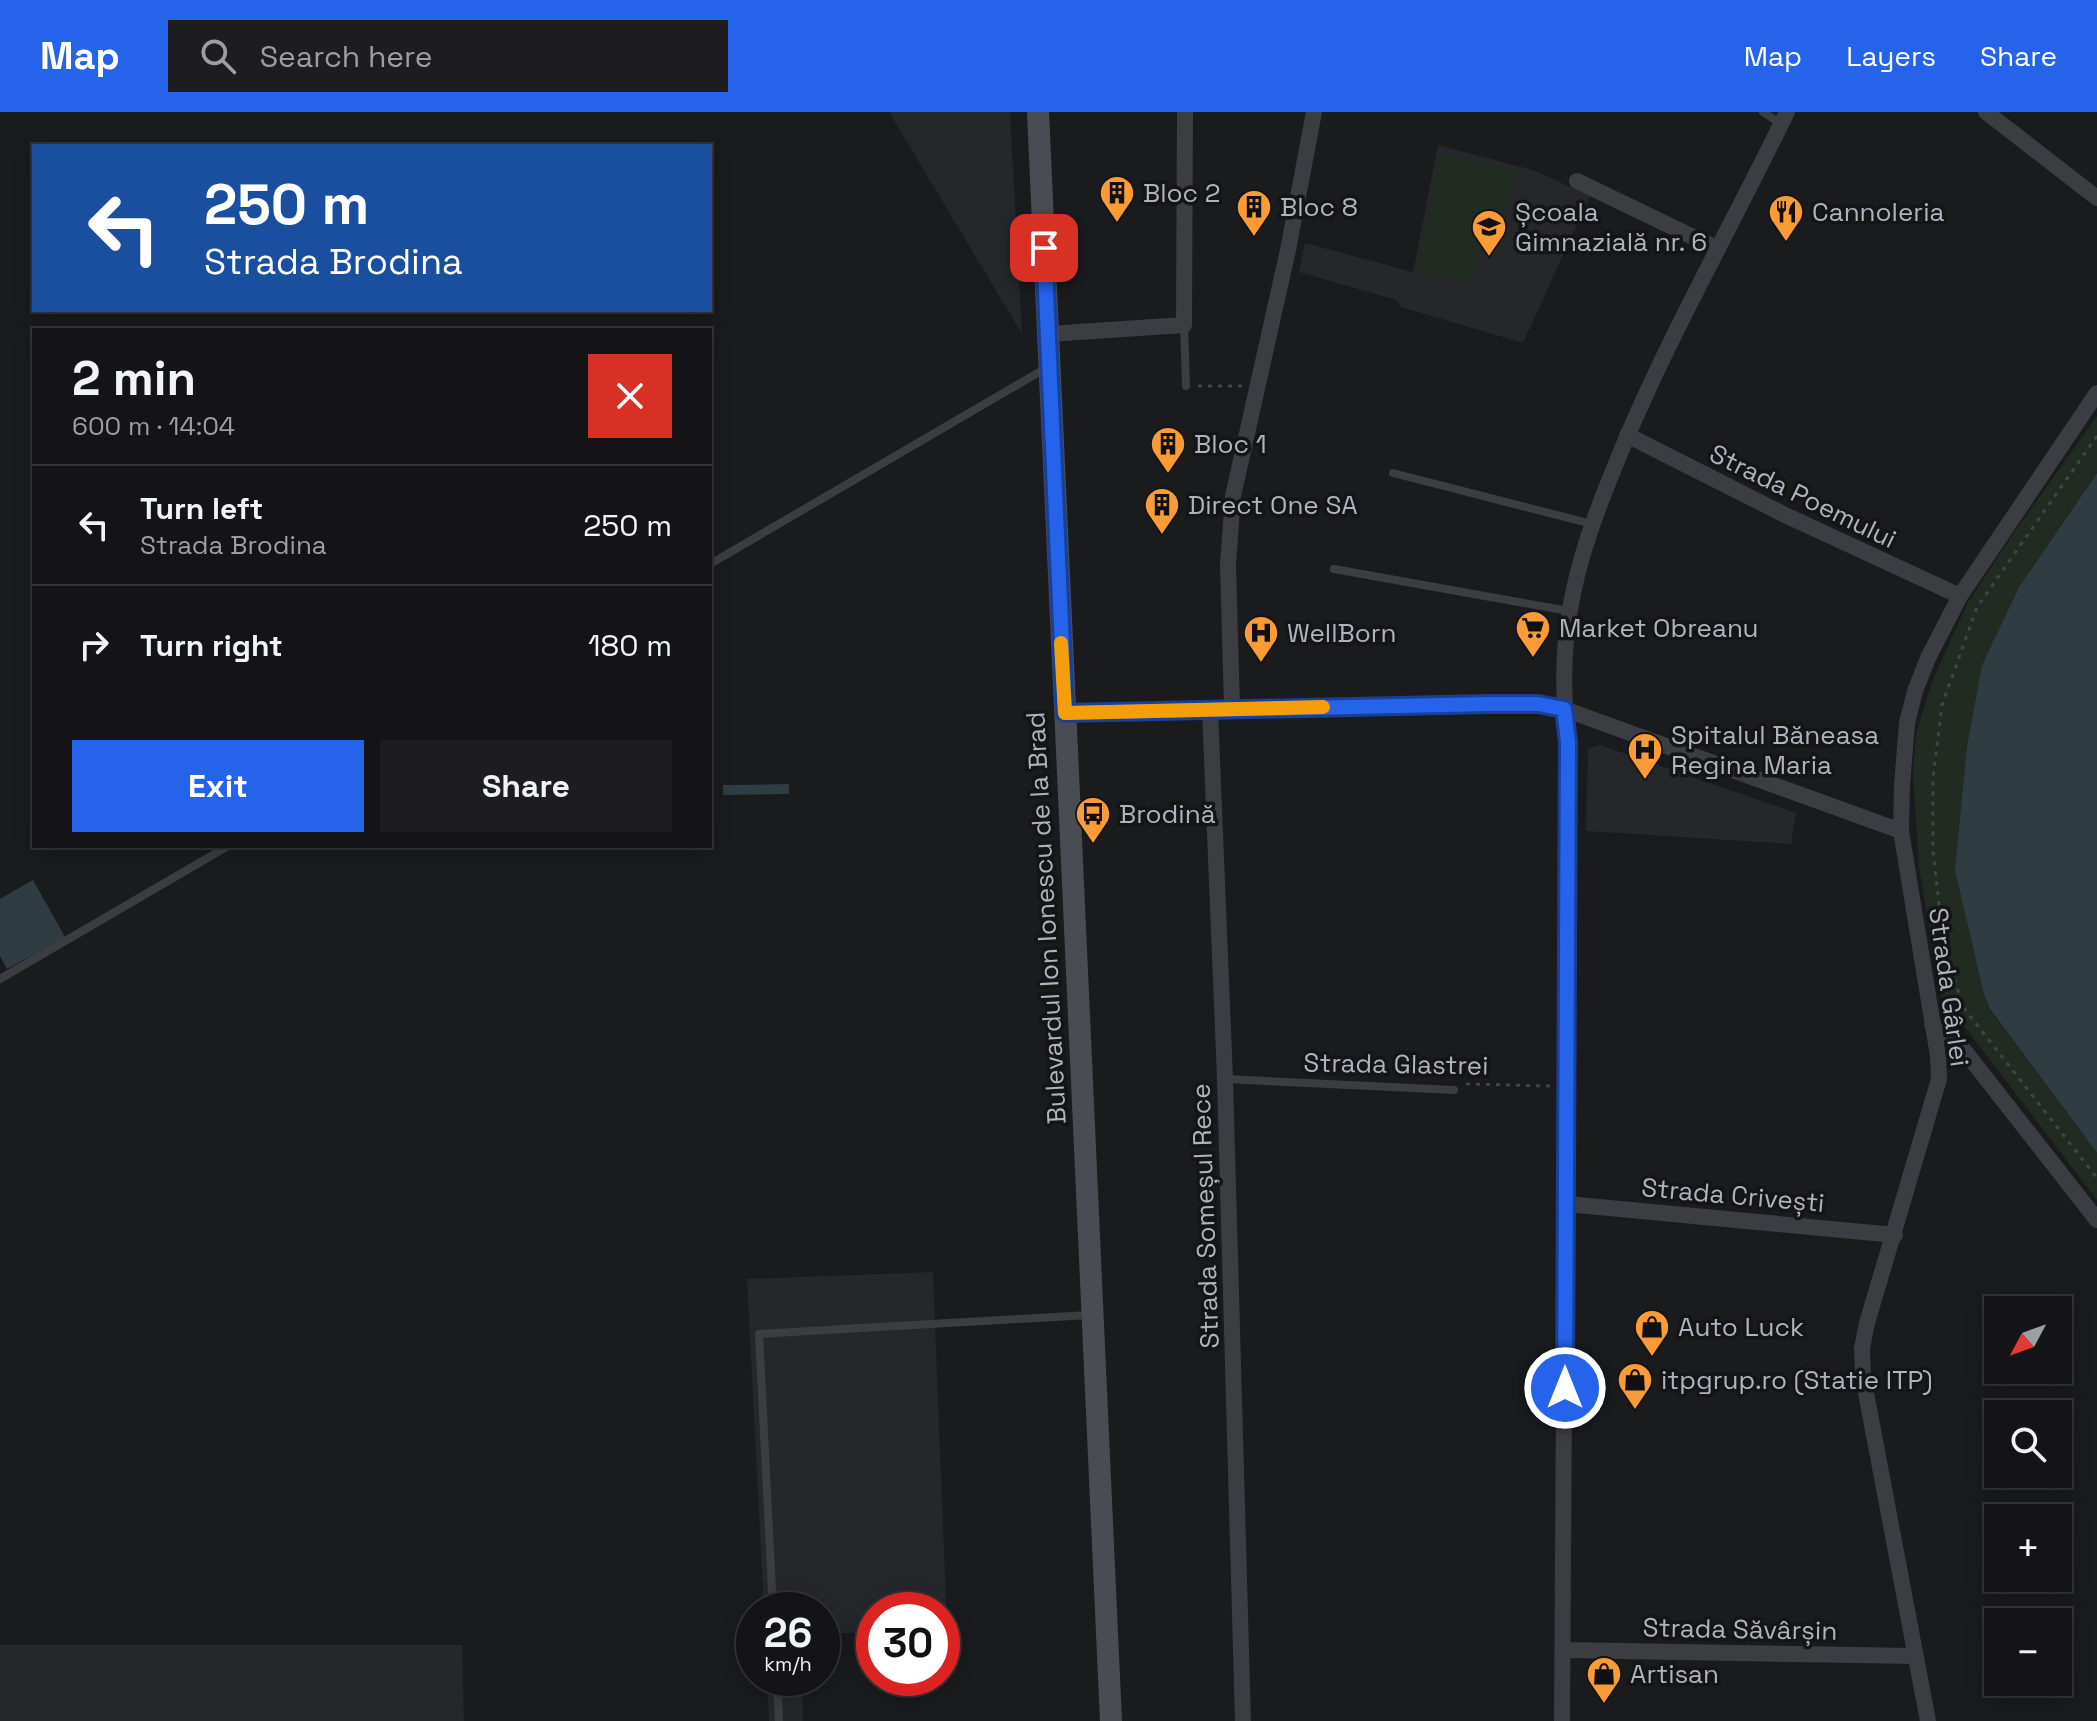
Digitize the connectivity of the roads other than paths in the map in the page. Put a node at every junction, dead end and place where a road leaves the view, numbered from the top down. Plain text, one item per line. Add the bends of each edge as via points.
1 (1038, 112) edge
2 (1185, 112) edge
3 (1314, 112) edge
4 (1763, 112) edge
5 (1986, 112) edge
6 (1784, 118) edge
7 (1577, 181) dead end
8 (2097, 198) edge
9 (1718, 249) junction
10 (1184, 325) junction
11 (1048, 334) junction
12 (1049, 366) junction
13 (1186, 386) road end
14 (2097, 393) edge
15 (1627, 435) junction
16 (1393, 473) dead end
17 (1592, 524) junction
18 (712, 563) edge
19 (1334, 569) dead end
20 (1960, 596) junction
21 (1569, 611) junction
22 (1232, 709) junction
23 (1564, 709) junction
24 (1210, 710) junction
25 (1065, 713) junction
26 (1901, 831) junction
27 (225, 848) edge
28 (0, 979) edge
29 (1932, 1024) junction
30 (1225, 1079) junction
31 (1454, 1090) road end
32 (1567, 1204) junction
33 (2097, 1220) edge
34 (1895, 1235) junction
35 (1091, 1315) junction
36 (772, 1592) edge
37 (1564, 1650) junction
38 (1915, 1656) junction
39 (778, 1696) edge
40 (779, 1721) edge
41 (1111, 1721) edge
42 (1243, 1721) edge
43 (1562, 1721) edge
44 (1928, 1721) edge

1 - 11 main road, Bulevardul Ion Ionescu de la Brad
2 - 10 street
3 - 22 street via 1229,525
4 - 6 lane
5 - 8 street
6 - 9 street
7 - 9 street
9 - 15 street
10 - 11 street
10 - 13 lane
11 - 12 main road, Bulevardul Ion Ionescu de la Brad
12 - 18 lane
12 - 25 main road, Bulevardul Ion Ionescu de la Brad
14 - 20 street, Strada Gârlei
15 - 17 street
15 - 20 street, Strada Poemului
16 - 17 lane
17 - 21 street
19 - 21 lane
20 - 26 street, Strada Gârlei via 1915,691 1904,751
21 - 23 street
22 - 23 street via 1538,704
22 - 24 street
23 - 26 street
23 - 32 street
24 - 25 street
24 - 30 street, Strada Someșul Rece
25 - 35 main road, Bulevardul Ion Ionescu de la Brad
26 - 29 street, Strada Gârlei
27 - 28 lane
29 - 33 street via 1963,1049
29 - 34 street, Strada Gârlei via 1939,1079
30 - 31 lane, Strada Glastrei
30 - 42 street, Strada Someșul Rece
32 - 34 street, Strada Crivești
32 - 37 street
34 - 38 street, Strada Gârlei via 1867,1323 1863,1377
35 - 36 lane via 759,1334
35 - 41 main road, Bulevardul Ion Ionescu de la Brad
37 - 38 street, Strada Săvârșin
37 - 43 street
38 - 44 street, Strada Gârlei
39 - 40 lane

